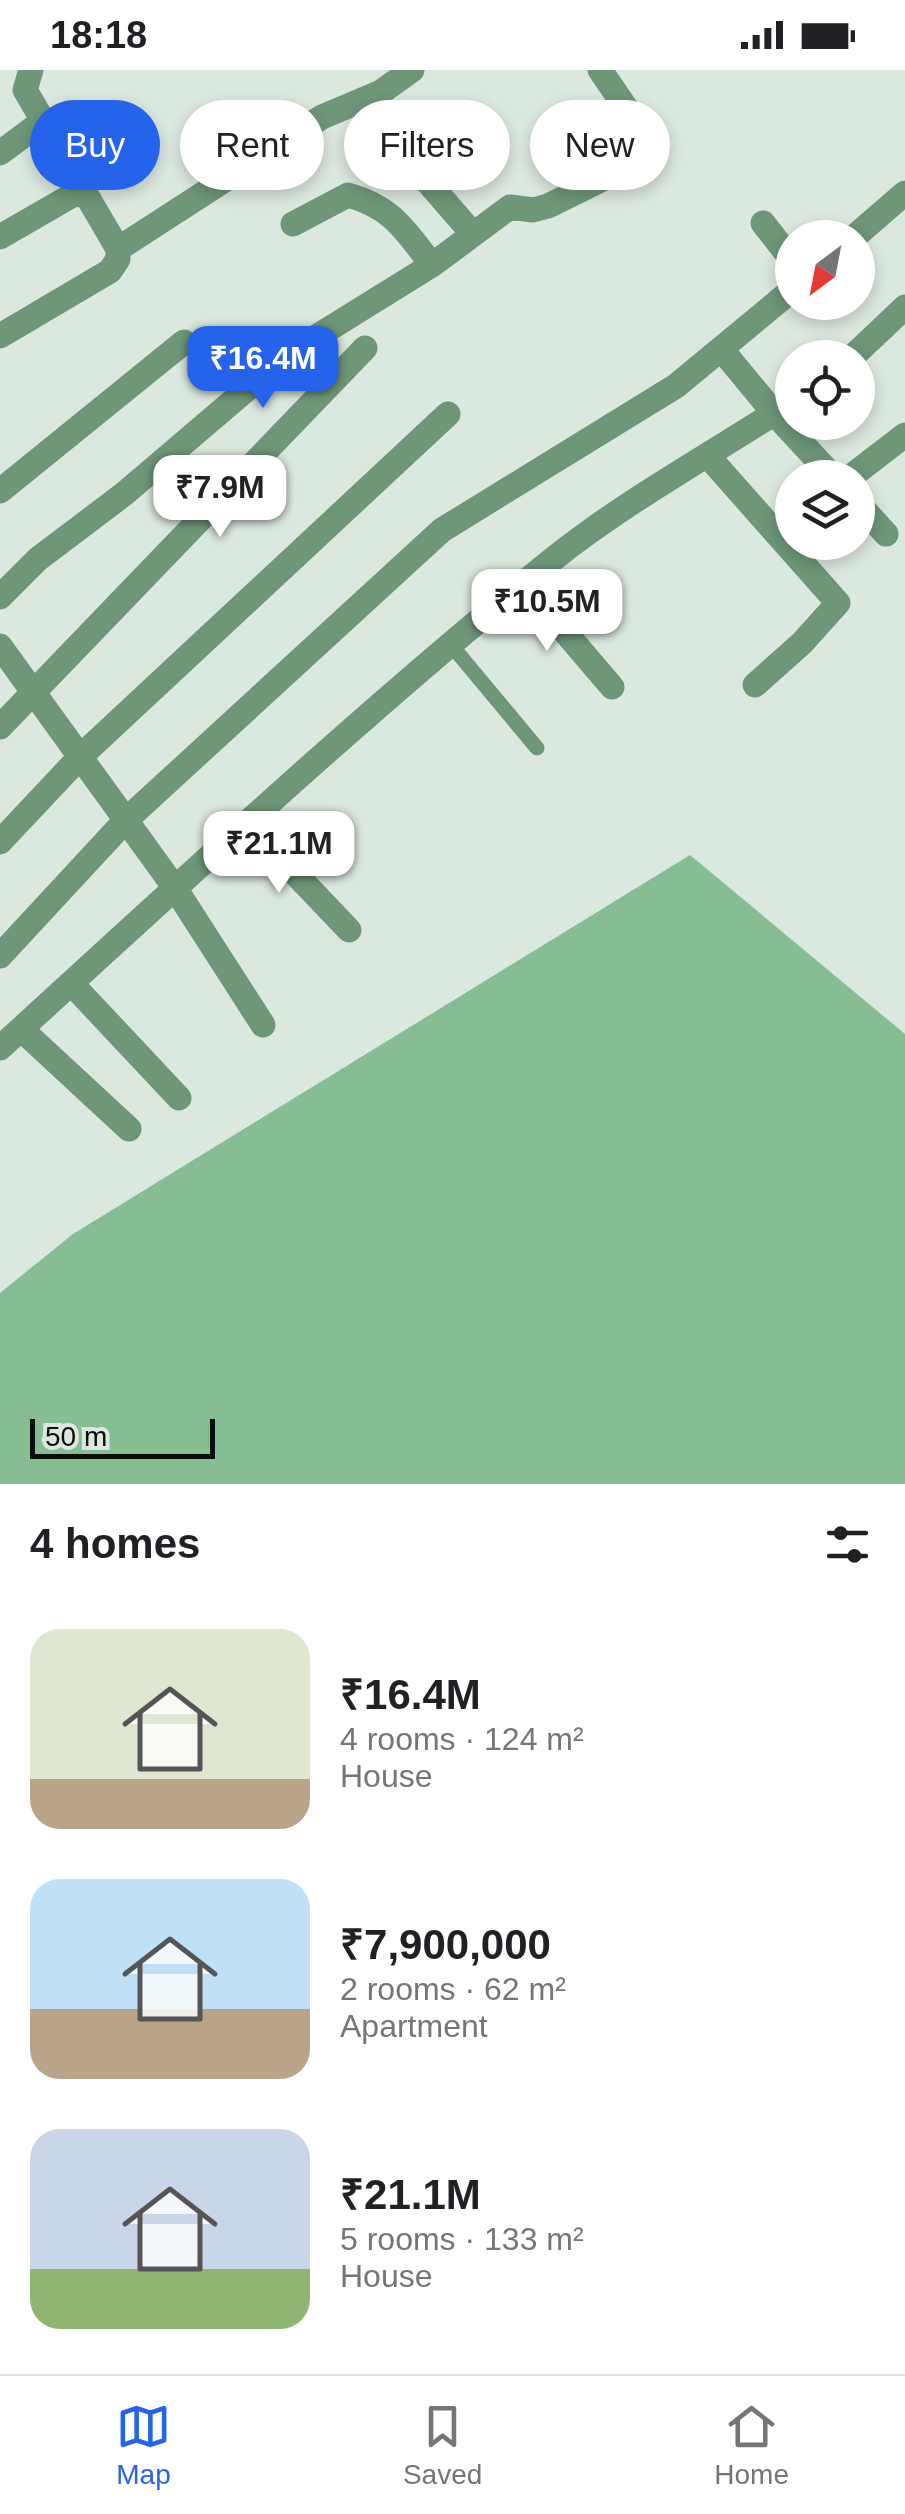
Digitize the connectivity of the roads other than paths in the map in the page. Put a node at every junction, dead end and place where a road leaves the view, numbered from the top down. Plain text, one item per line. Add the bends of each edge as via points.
1 (32, 70) edge
2 (412, 70) edge
3 (600, 70) edge
4 (31, 100) edge
5 (30, 130) edge
6 (0, 152) edge
7 (81, 190) edge
8 (84, 190) edge
9 (435, 190) edge
10 (905, 194) edge
11 (875, 220) edge
12 (763, 222) dead end
13 (293, 224) dead end
14 (473, 234) junction
15 (0, 237) edge
16 (775, 238) edge
17 (118, 248) junction
18 (432, 264) junction
19 (775, 305) edge
20 (905, 307) edge
21 (0, 336) edge
22 (871, 340) edge
23 (184, 342) dead end
24 (365, 348) dead end
25 (722, 350) junction
26 (775, 400) edge
27 (775, 412) edge
28 (448, 414) dead end
29 (905, 435) edge
30 (707, 455) junction
31 (872, 460) edge
32 (0, 490) edge
33 (875, 522) edge
34 (886, 534) dead end
35 (524, 584) junction
36 (0, 597) edge
37 (0, 646) edge
38 (452, 646) junction
39 (755, 685) dead end
40 (612, 688) dead end
41 (34, 694) junction
42 (0, 727) edge
43 (538, 748) dead end
44 (80, 757) junction
45 (126, 820) junction
46 (248, 824) junction
47 (0, 842) edge
48 (175, 888) junction
49 (350, 930) dead end
50 (0, 956) edge
51 (71, 983) junction
52 (263, 1026) dead end
53 (21, 1029) junction
54 (0, 1048) edge
55 (179, 1098) dead end
56 (129, 1129) dead end

1 - 4 street via 25,90
2 - 17 street via 322,118
3 - 14 street via 650,152 548,206 510,207
5 - 6 street
7 - 15 street
8 - 17 street
9 - 14 street
10 - 11 street
12 - 16 street
13 - 18 street via 348,195 376,202
14 - 18 street
17 - 21 street via 110,271
18 - 36 street via 287,355 38,558
19 - 25 street
20 - 22 street
23 - 32 street
24 - 41 street
25 - 26 street
25 - 45 street via 676,386 442,530
27 - 30 street
28 - 44 street
29 - 31 street
30 - 35 street
30 - 39 street via 838,604
33 - 34 street
35 - 38 street
35 - 40 street
37 - 41 street
38 - 43 lane
38 - 46 street
41 - 42 street
41 - 44 street
44 - 45 street
44 - 47 street
45 - 48 street
45 - 50 street
46 - 48 street
46 - 49 street
48 - 51 street
48 - 52 street
51 - 53 street
51 - 55 street
53 - 54 street
53 - 56 street

